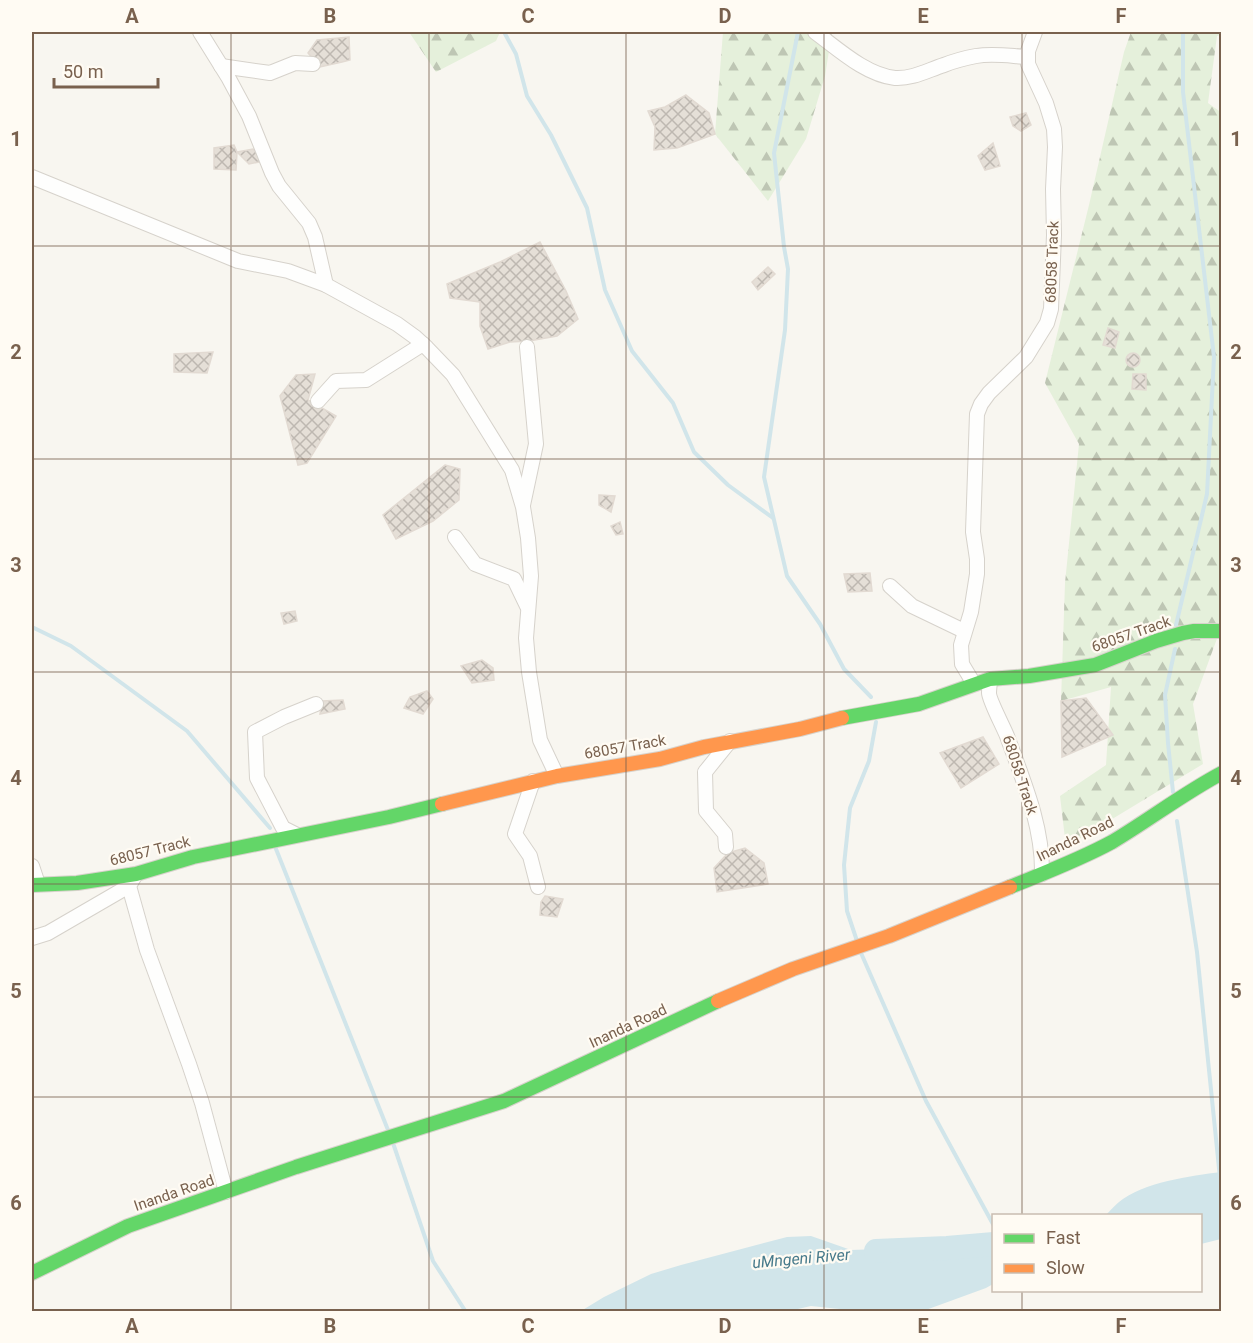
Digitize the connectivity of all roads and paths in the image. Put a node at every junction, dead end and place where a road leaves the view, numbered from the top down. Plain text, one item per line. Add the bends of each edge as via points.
1 (200, 32) edge
2 (815, 32) edge
3 (1035, 32) edge
4 (1027, 57) junction
5 (313, 64) dead end
6 (221, 66) junction
7 (32, 177) edge
8 (326, 285) junction
9 (423, 344) junction
10 (527, 347) dead end
11 (318, 400) dead end
12 (523, 507) junction
13 (455, 537) dead end
14 (890, 586) dead end
15 (528, 608) junction
16 (964, 631) junction
17 (1221, 631) edge
18 (990, 679) junction
19 (974, 684) junction
20 (316, 704) dead end
21 (730, 741) junction
22 (1221, 773) edge
23 (557, 776) junction
24 (533, 781) junction
25 (297, 835) junction
26 (726, 847) dead end
27 (32, 866) edge
28 (1042, 874) junction
29 (132, 880) junction
30 (35, 885) edge
31 (538, 888) dead end
32 (32, 938) edge
33 (226, 1192) junction
34 (32, 1273) edge

1 - 6 street
2 - 4 street via 853,61 895,78 974,56
3 - 4 street
4 - 16 street, 68058 Track via 1054,129 1051,309 1026,357 989,393 977,414 973,532 977,574
5 - 6 street via 295,63 270,73
6 - 8 street via 249,116 279,186 309,223
7 - 8 street via 238,261 288,271
8 - 9 street via 397,324
9 - 11 street via 366,380 336,381
9 - 12 street via 453,375 512,470
10 - 12 street via 536,444
12 - 15 street via 531,576
13 - 15 street via 475,564 514,579
14 - 16 street via 912,606
15 - 23 street via 526,638 536,721 540,740
16 - 19 street, 68058 Track via 962,664
17 - 18 street, 68057 Track via 1175,635 1095,665
18 - 19 street, 68057 Track
18 - 28 street, 68058 Track via 989,695 1029,796
19 - 21 street, 68057 Track via 919,704
20 - 25 street via 255,732 257,778 283,828
21 - 23 street, 68057 Track via 660,759
21 - 26 street via 705,772 706,812 725,834
22 - 28 street, Inanda Road via 1113,841
23 - 24 street, 68057 Track
24 - 25 street, 68057 Track
24 - 31 street via 515,834 530,856
25 - 29 street, 68057 Track via 193,857
27 - 30 street
28 - 33 street, Inanda Road via 889,936 792,969 504,1101
29 - 30 street, 68057 Track
29 - 32 street via 48,933
29 - 33 street via 147,950 192,1074
33 - 34 street, Inanda Road via 128,1226

